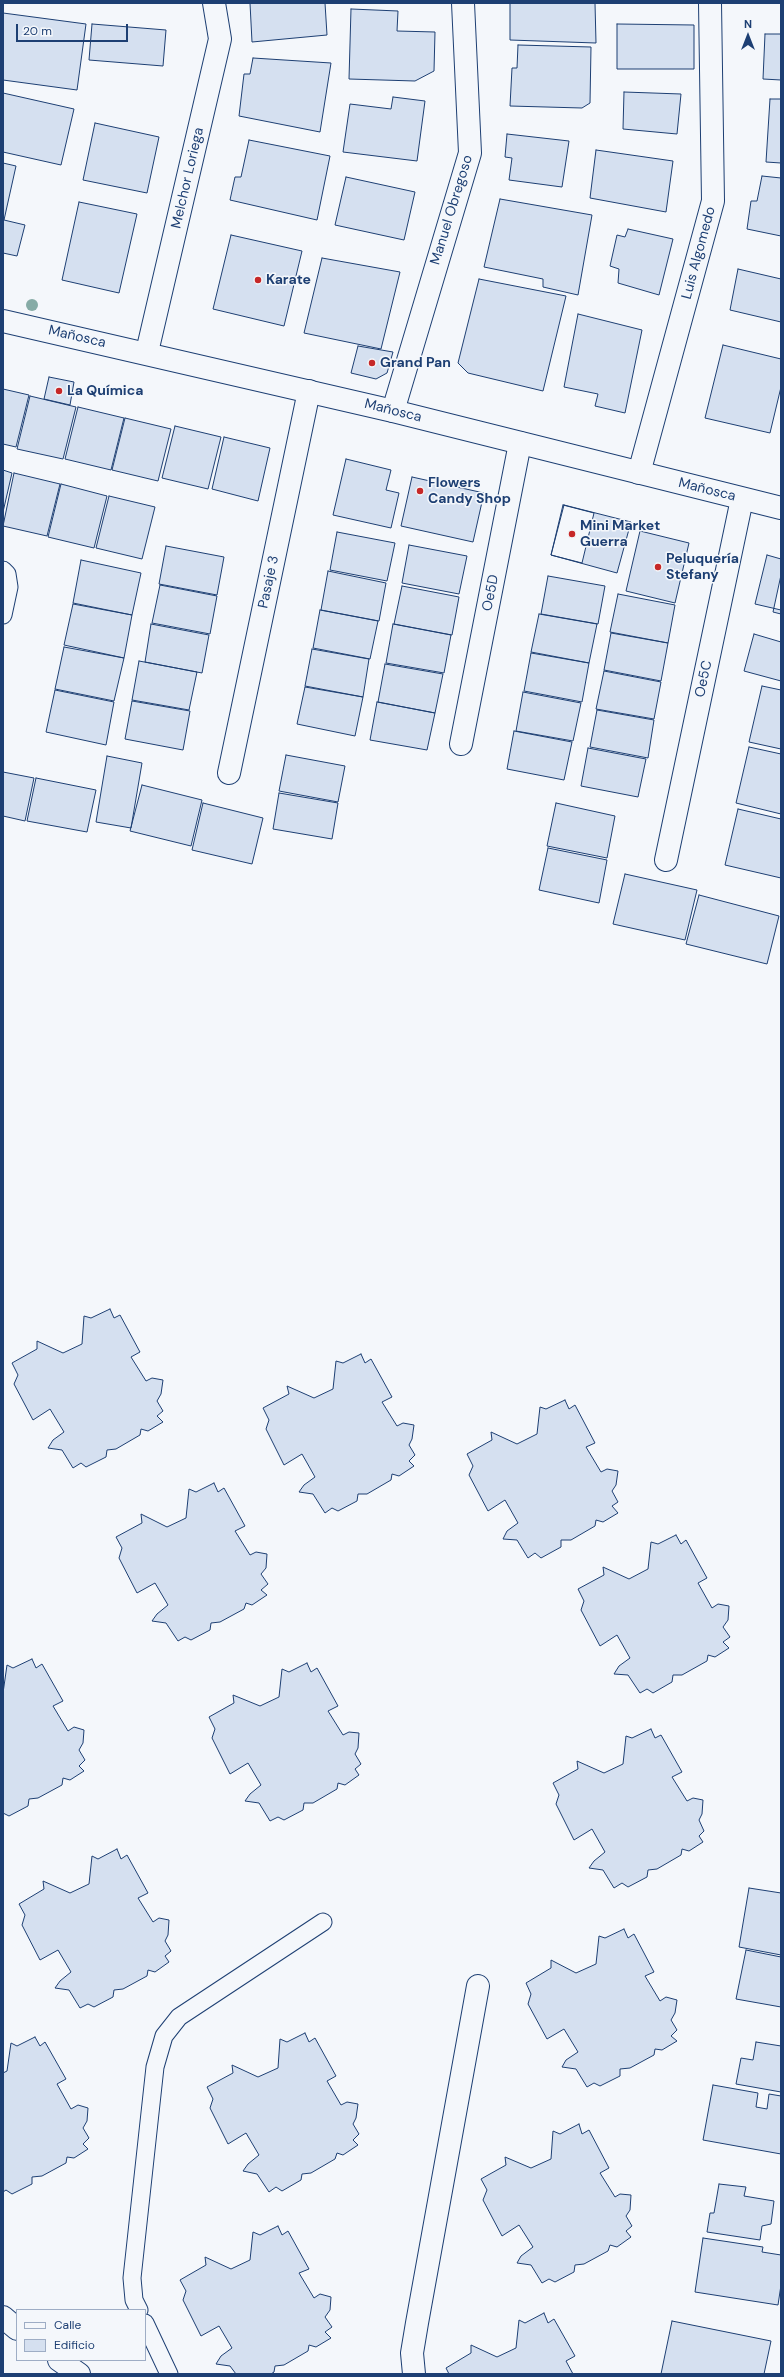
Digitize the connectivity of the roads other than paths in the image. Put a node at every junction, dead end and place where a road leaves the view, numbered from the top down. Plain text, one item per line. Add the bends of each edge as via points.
1 (214, 3) edge
2 (463, 3) edge
3 (710, 3) edge
4 (3, 320) edge
5 (146, 352) junction
6 (309, 391) junction
7 (393, 411) junction
8 (520, 443) junction
9 (639, 473) junction
10 (742, 499) junction
11 (781, 508) edge
12 (3, 570) edge
13 (3, 615) edge
14 (461, 744) dead end
15 (229, 772) dead end
16 (666, 860) dead end
17 (324, 1922) dead end
18 (478, 1986) dead end
19 (138, 2309) edge
20 (3, 2317) edge
21 (146, 2325) edge
22 (16, 2328) edge
23 (60, 2361) edge
24 (79, 2374) edge
25 (169, 2374) edge
26 (414, 2374) edge

1 - 5 street, Melchor Loriega via 220,39
2 - 7 street, Manuel Obregoso via 470,153
3 - 9 street, Luis Algomedo via 713,201
4 - 5 street, Mañosca
5 - 6 street, Mañosca
6 - 7 street, Mañosca
6 - 15 street, Pasaje 3
7 - 8 street, Mañosca
8 - 9 street, Mañosca
8 - 14 street, Oe5D
9 - 10 street, Mañosca
10 - 11 street, Mañosca
10 - 16 street, Oe5C
12 - 13 lane via 7,574 9,587
17 - 19 lane via 179,2017 164,2036 155,2066 132,2278 134,2300
18 - 26 street via 412,2353
20 - 22 street
21 - 25 lane
23 - 24 street

